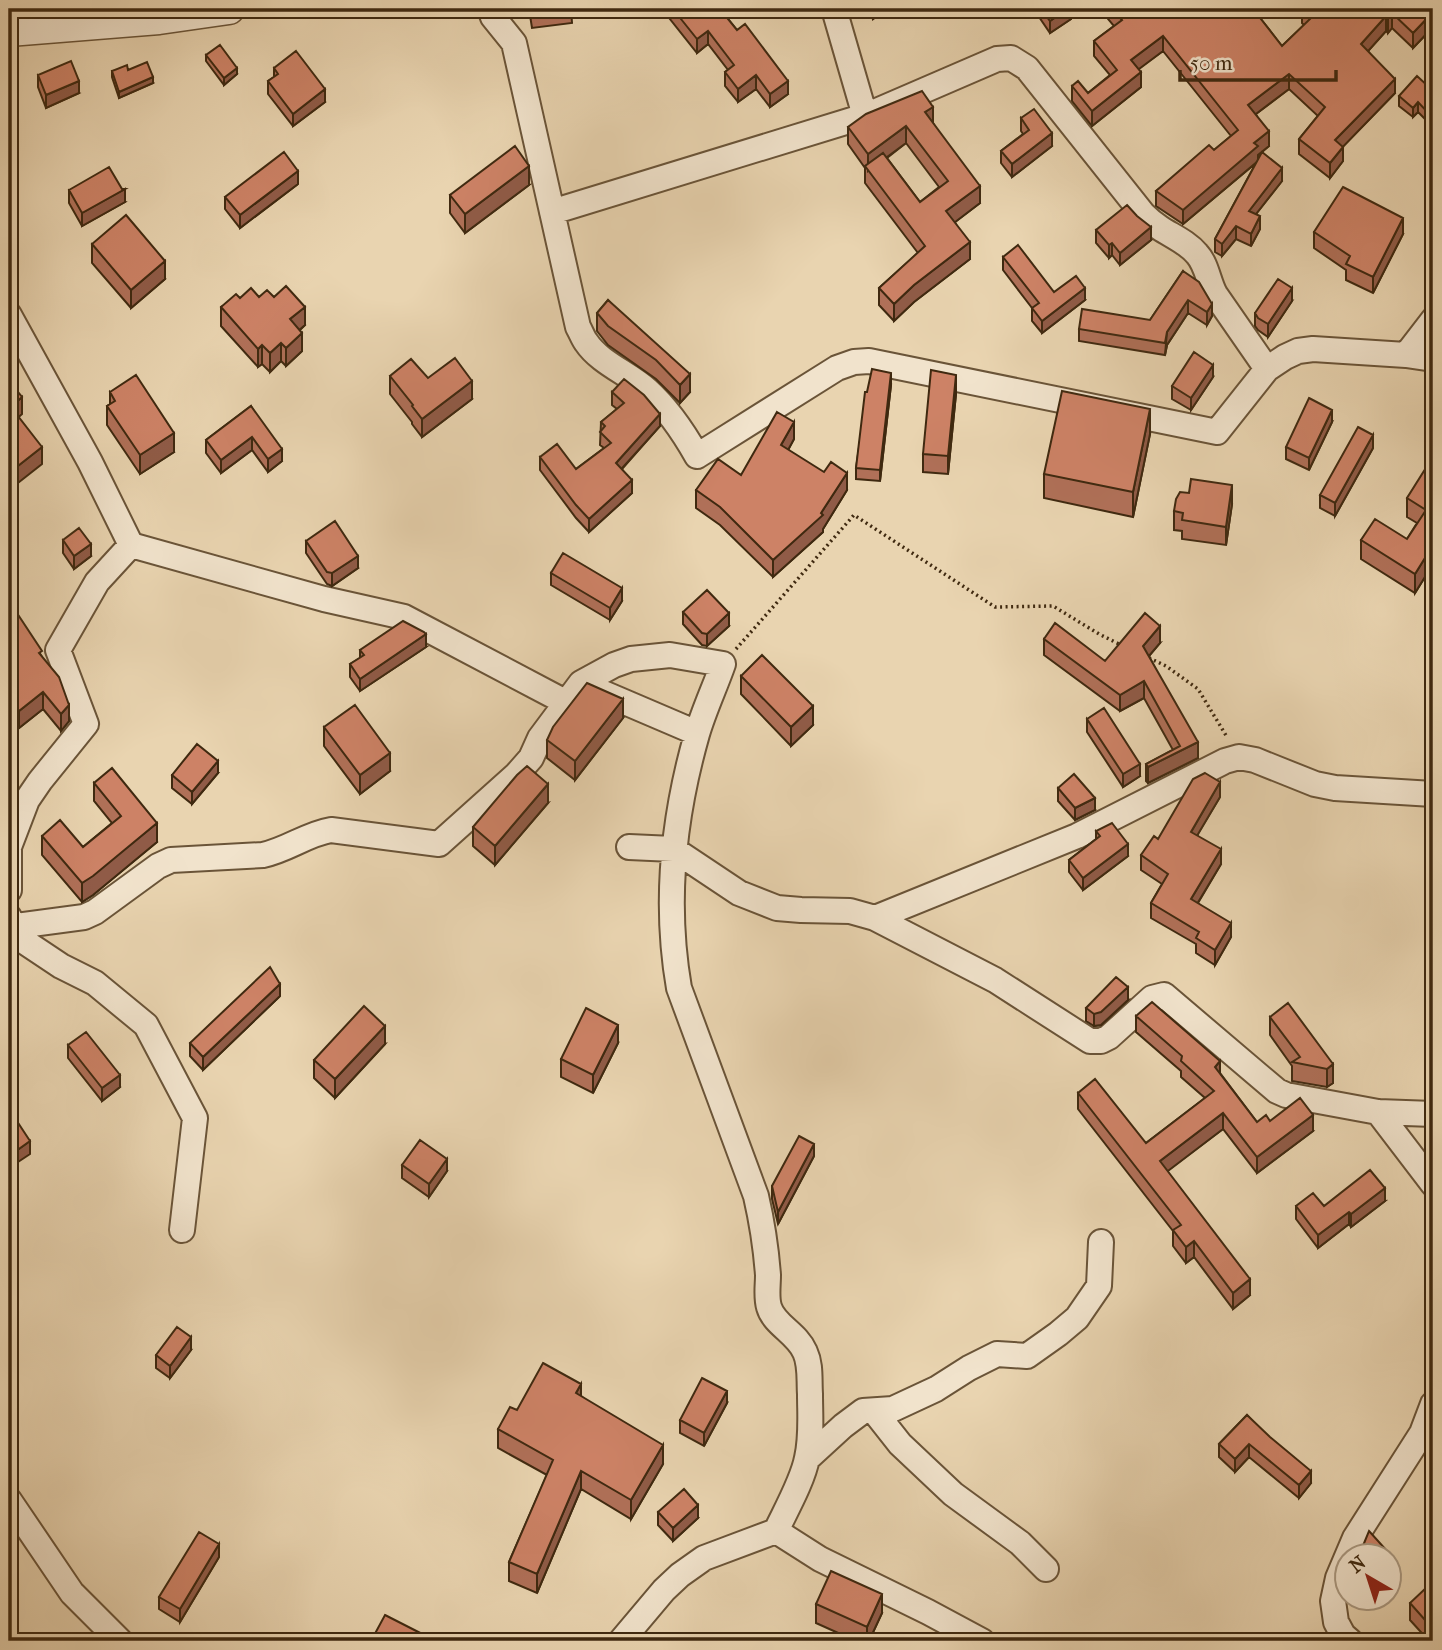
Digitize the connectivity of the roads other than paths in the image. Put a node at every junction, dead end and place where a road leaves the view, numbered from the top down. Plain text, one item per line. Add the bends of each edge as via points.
1 (229, 9) edge
2 (490, 9) edge
3 (834, 9) edge
4 (9, 32) edge
5 (865, 116) junction
6 (552, 212) junction
7 (9, 315) edge
8 (1433, 320) edge
9 (1406, 355) junction
10 (1433, 359) edge
11 (1267, 369) junction
12 (131, 545) junction
13 (574, 693) junction
14 (697, 733) junction
15 (1433, 794) edge
16 (629, 847) dead end
17 (9, 848) edge
18 (673, 849) junction
19 (9, 890) edge
20 (875, 918) junction
21 (10, 924) edge
22 (1378, 1112) junction
23 (1433, 1114) edge
24 (1433, 1184) edge
25 (182, 1230) dead end
26 (1101, 1242) dead end
27 (1433, 1404) edge
28 (874, 1410) junction
29 (807, 1459) junction
30 (9, 1500) edge
31 (776, 1531) junction
32 (1046, 1569) dead end
33 (120, 1641) edge
34 (621, 1641) edge
35 (982, 1641) edge
36 (1350, 1641) edge

1 - 4 street
2 - 6 street via 514,43
3 - 5 street
5 - 6 street
5 - 11 street via 997,59 1011,58 1027,68 1143,214 1197,254 1215,294
6 - 11 street via 578,327 586,342 600,358 648,391 697,456 837,368 854,362 869,361 1217,432
7 - 12 street
8 - 9 street
9 - 10 street
9 - 11 street via 1313,349 1284,357
12 - 13 street via 404,617
12 - 17 street via 97,582 58,650 86,724 27,800
13 - 14 street
13 - 14 street via 614,664 631,659 670,656 723,664
13 - 21 street via 516,775 439,844 319,832 263,855 171,860 84,917
14 - 18 street
15 - 20 street via 1335,788 1239,757 1077,836
16 - 18 street
17 - 19 street
18 - 20 street via 739,893 777,908 850,911
18 - 29 street via 671,889 679,988 756,1196 770,1311 797,1338 809,1362
20 - 22 street via 995,980 1090,1041 1109,1037 1152,998 1164,995 1277,1091
21 - 25 street via 19,938 95,983 146,1025 195,1118
22 - 23 street
22 - 24 street
26 - 28 street via 1099,1286 1077,1318 1058,1334 1027,1356 997,1354 904,1404
27 - 36 street via 1422,1433 1355,1538 1338,1578 1333,1601 1336,1622
28 - 29 street via 863,1411
28 - 32 street via 928,1471
29 - 31 street
30 - 33 street via 72,1593
31 - 34 street via 704,1558 680,1575
31 - 35 street via 820,1559

